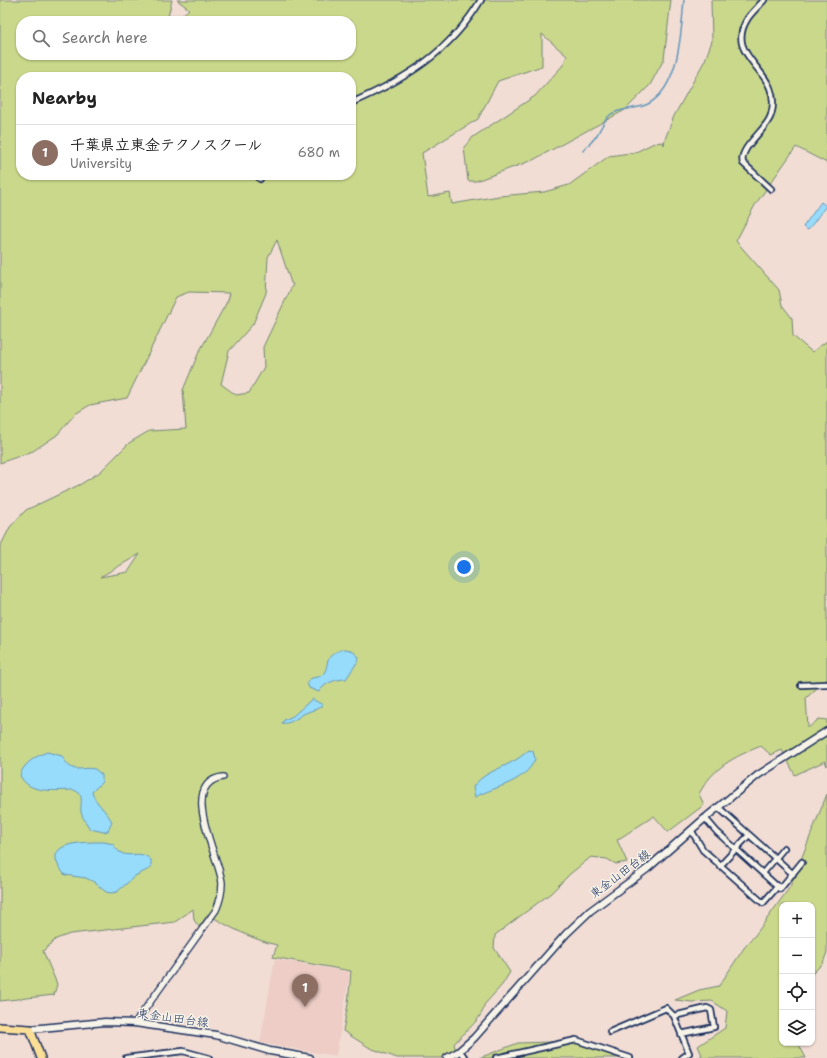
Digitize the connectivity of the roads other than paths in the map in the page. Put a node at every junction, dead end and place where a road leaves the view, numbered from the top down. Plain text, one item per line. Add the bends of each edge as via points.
1 (481, 0) edge
2 (764, 0) edge
3 (356, 100) edge
4 (771, 189) dead end
5 (827, 684) edge
6 (801, 685) dead end
7 (827, 731) edge
8 (223, 777) dead end
9 (718, 807) junction
10 (705, 818) junction
11 (691, 830) junction
12 (749, 835) junction
13 (784, 848) dead end
14 (736, 849) junction
15 (776, 858) junction
16 (802, 862) dead end
17 (720, 866) junction
18 (763, 873) junction
19 (793, 874) junction
20 (778, 886) junction
21 (674, 1016) junction
22 (135, 1024) junction
23 (0, 1027) edge
24 (30, 1029) junction
25 (610, 1032) dead end
26 (682, 1034) junction
27 (460, 1051) junction
28 (41, 1058) edge
29 (126, 1058) edge
30 (209, 1058) edge
31 (310, 1058) edge
32 (447, 1058) edge
33 (465, 1058) edge
34 (496, 1058) edge
35 (630, 1058) edge
36 (682, 1058) edge

1 - 3 street via 458,32 433,57 385,88
2 - 4 street via 748,18 741,39 746,54 771,86 772,114 768,123 742,153 742,159 743,163
5 - 6 street
7 - 9 main road, 東金山田台線 via 758,775
8 - 22 street via 211,782 205,788 201,799 202,814 220,874 220,900 216,910
9 - 10 main road, 東金山田台線
9 - 12 street
10 - 11 main road, 東金山田台線
10 - 14 street
11 - 17 street via 703,850
11 - 27 main road, 東金山田台線 via 647,869 590,911
12 - 14 street
12 - 15 street
13 - 15 street
14 - 17 street
14 - 18 street
15 - 18 street
15 - 19 street
16 - 19 street
17 - 20 street via 763,903
18 - 20 street
19 - 20 street via 780,888
21 - 25 street via 666,1008
21 - 26 street
21 - 26 street via 707,1008 711,1010 714,1027
22 - 24 main road, 東金山田台線 via 105,1022
22 - 31 main road, 東金山田台線 via 216,1035 270,1051
23 - 24 highway
24 - 28 highway
26 - 36 street via 689,1053
27 - 32 main road, 東金山田台線
27 - 33 street
29 - 30 street via 183,1051
34 - 35 street via 576,1040

